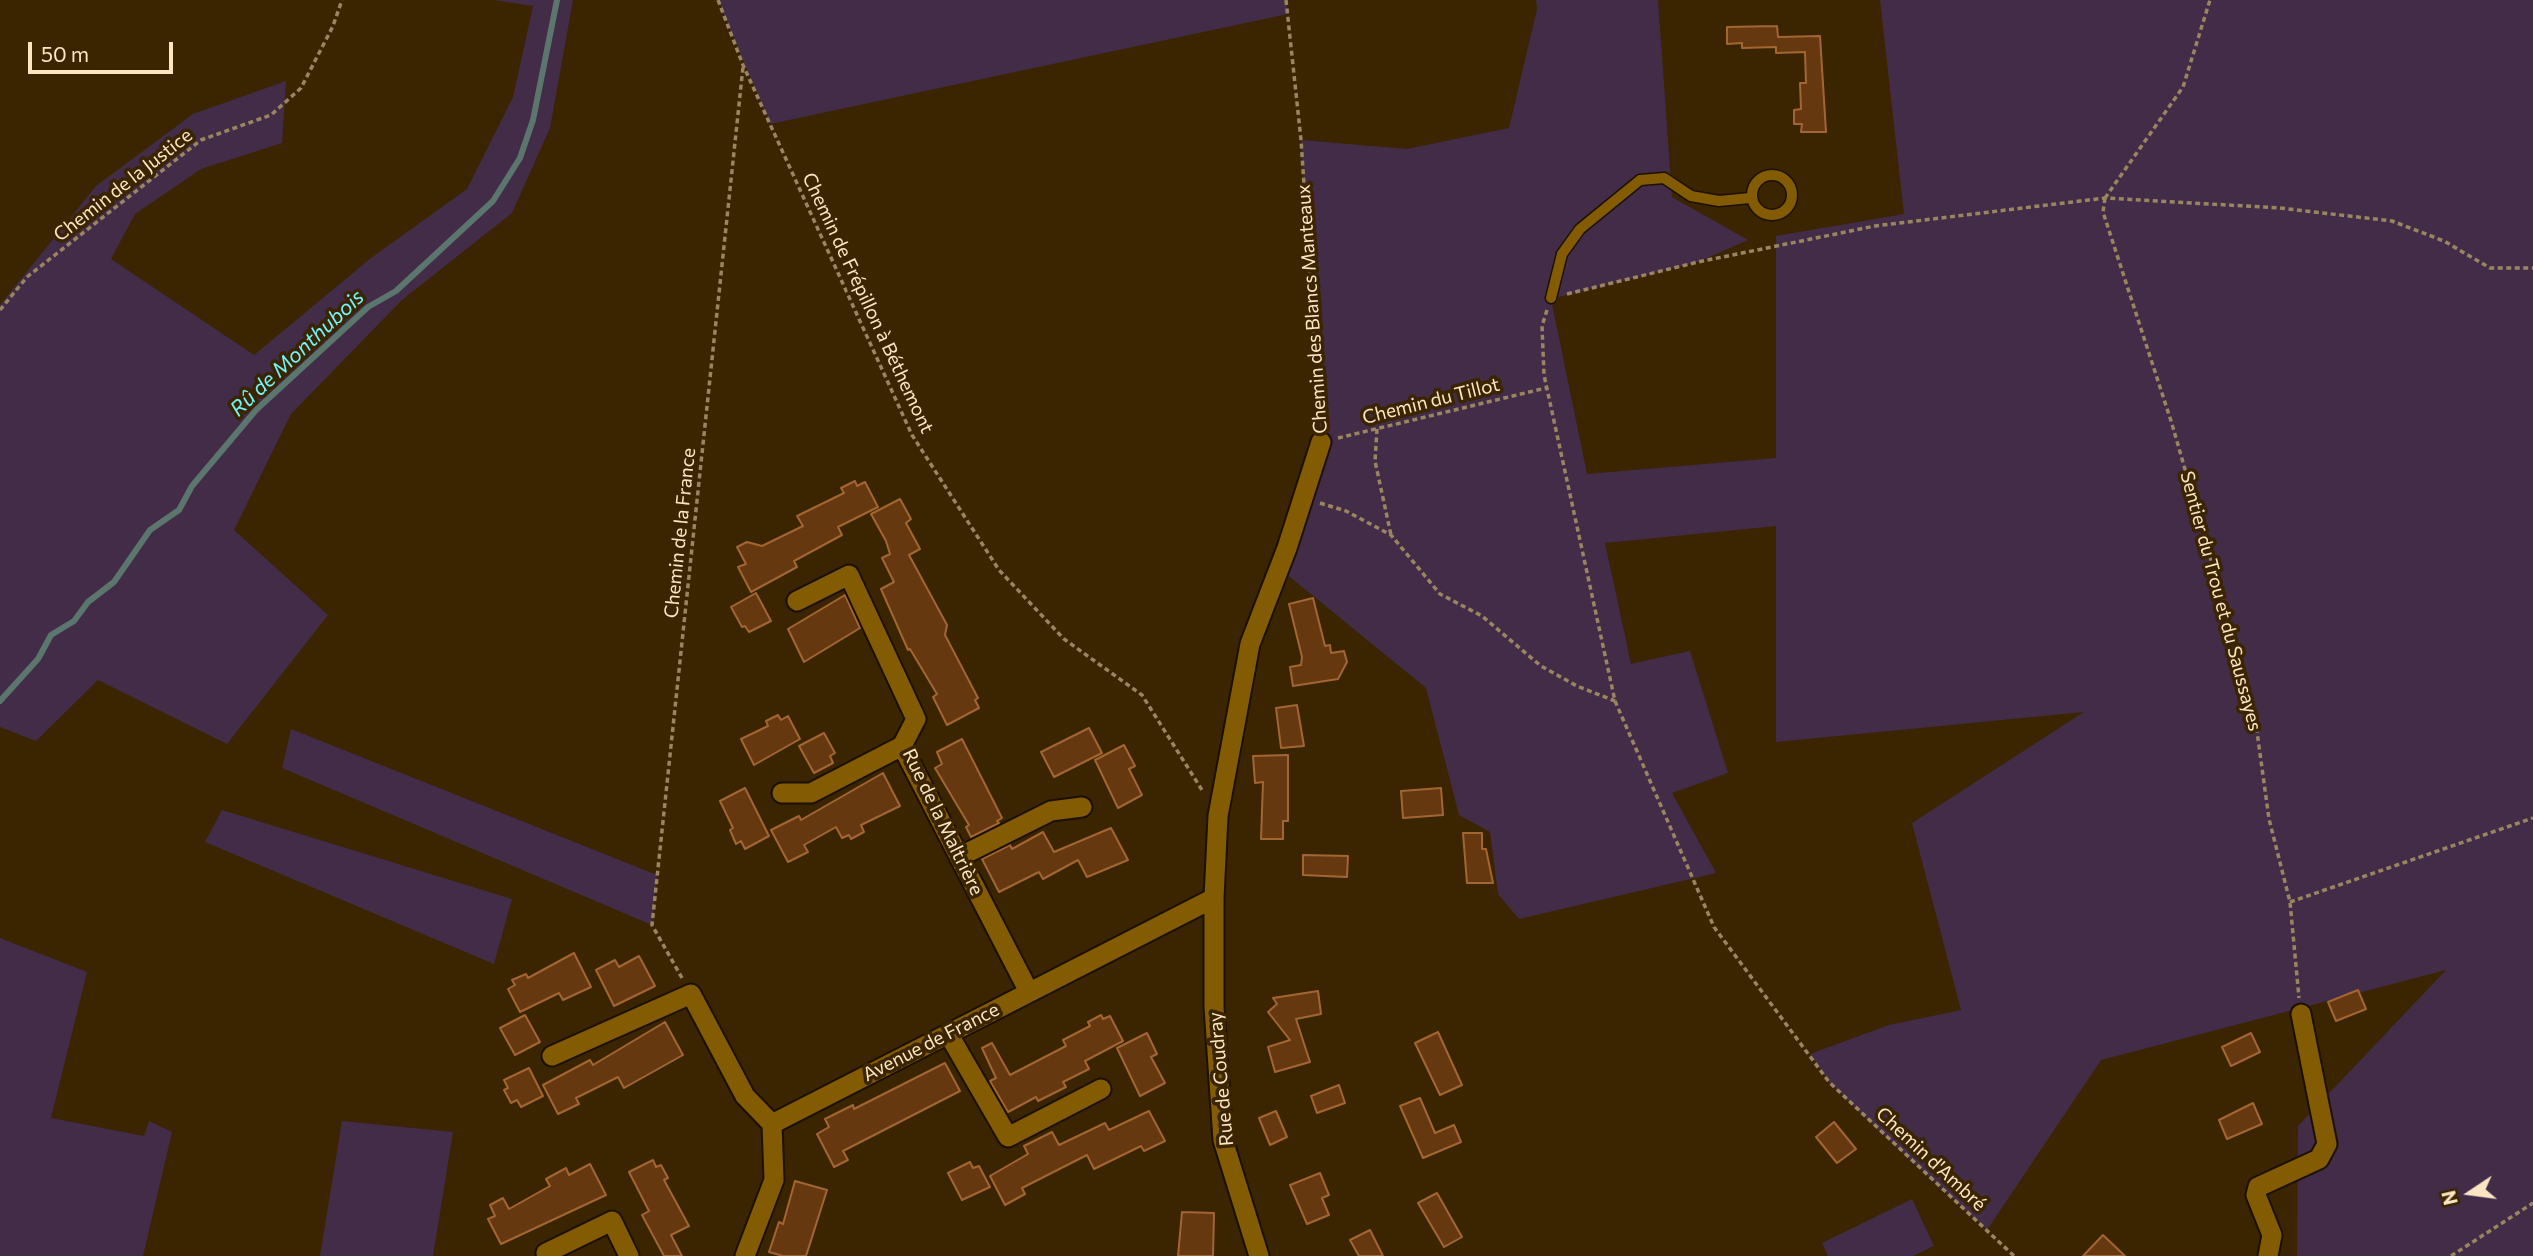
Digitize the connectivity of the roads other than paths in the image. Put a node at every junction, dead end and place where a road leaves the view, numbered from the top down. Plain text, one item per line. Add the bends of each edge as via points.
1 (1750, 198) junction
2 (1551, 298) road end
3 (1321, 442) road end
4 (797, 601) dead end
5 (902, 746) junction
6 (782, 793) dead end
7 (1082, 807) dead end
8 (959, 857) junction
9 (1213, 898) junction
10 (1029, 992) junction
11 (2301, 1014) road end
12 (949, 1035) junction
13 (552, 1056) dead end
14 (1101, 1089) dead end
15 (772, 1124) junction
16 (545, 1253) dead end
17 (629, 1256) edge
18 (745, 1256) edge
19 (1259, 1256) edge
20 (2268, 1256) edge

1 - 1 lane via 1758,211 1777,214 1788,208 1793,195 1789,183 1772,175 1760,180
1 - 2 lane via 1719,201 1691,196 1664,178 1640,180 1580,229 1562,254
3 - 9 street, Chemin des Blancs Manteaux via 1250,644 1218,816
4 - 5 street, Rue de la Maltrière via 849,575 916,719
5 - 6 street via 811,793
5 - 8 street, Rue de la Maltrière
7 - 8 street via 1051,811
8 - 10 street, Rue de la Maltrière
9 - 10 street, Avenue de France
9 - 19 street, Rue de Coudray via 1214,1007 1223,1140
10 - 12 street, Avenue de France
11 - 20 street via 2327,1144 2319,1159 2258,1187 2256,1195 2272,1235
12 - 14 street via 1008,1137
12 - 15 street, Avenue de France
13 - 15 street via 691,993 745,1096
15 - 18 street via 774,1180
16 - 17 street via 612,1221

